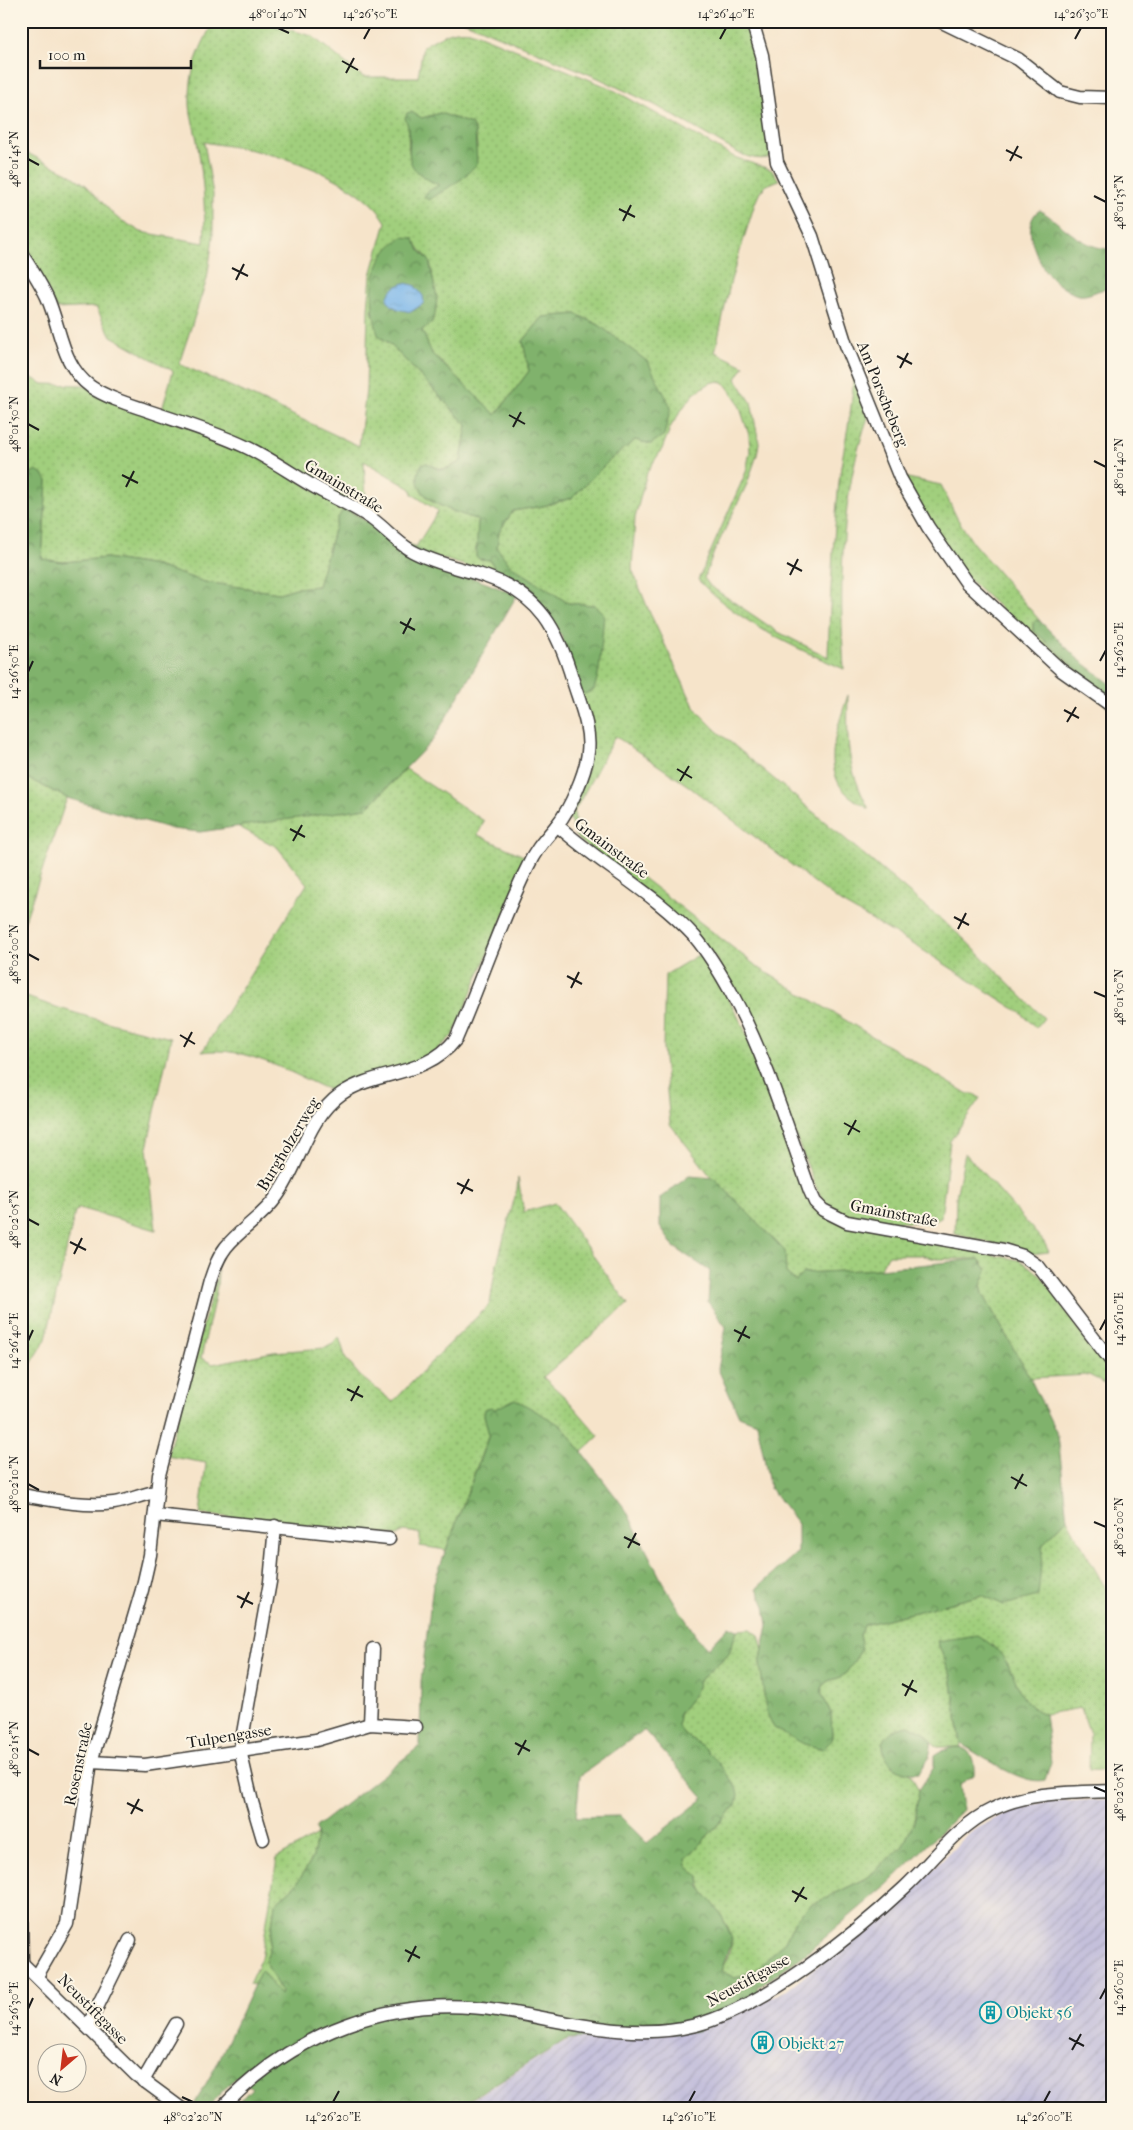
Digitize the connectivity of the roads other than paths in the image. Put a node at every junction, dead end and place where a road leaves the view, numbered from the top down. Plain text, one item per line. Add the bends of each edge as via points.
1 (752, 21) edge
2 (940, 21) edge
3 (1112, 98) edge
4 (21, 253) edge
5 (1112, 706) edge
6 (557, 825) junction
7 (1112, 1362) edge
8 (156, 1492) junction
9 (21, 1495) edge
10 (155, 1515) junction
11 (275, 1526) junction
12 (389, 1539) dead end
13 (150, 1556) joint
14 (373, 1649) dead end
15 (370, 1724) junction
16 (416, 1726) dead end
17 (240, 1750) junction
18 (91, 1762) junction
19 (1112, 1791) edge
20 (264, 1839) dead end
21 (21, 1912) edge
22 (130, 1940) dead end
23 (21, 1962) edge
24 (37, 1976) junction
25 (176, 2024) dead end
26 (88, 2026) junction
27 (143, 2081) junction
28 (182, 2109) edge
29 (221, 2109) edge

1 - 5 street, Am Porscheberg via 762,56 777,162 812,236 846,345 884,443 913,503 966,582 1061,670
2 - 3 street via 1018,59 1060,92 1080,97
4 - 6 street, Gmainstraße via 46,294 69,363 90,386 123,403 257,452 360,511 412,551 500,582 540,611 562,647 583,710 589,741 587,761 572,799
6 - 7 street, Gmainstraße via 586,851 665,909 708,954 751,1032 776,1092 810,1191 823,1210 847,1222 1023,1256 1039,1267
6 - 8 street, Burgholzerweg via 544,838 527,868 456,1039 428,1063 350,1089 331,1103 308,1136 278,1196 226,1247 216,1263
8 - 9 street via 103,1504
8 - 10 street, Burgholzerweg
10 - 11 street
10 - 13 street, Burgholzerweg
11 - 12 street
11 - 17 street via 270,1582
13 - 18 street, Rosenstraße
14 - 15 street
15 - 16 street, Tulpengasse
15 - 17 street, Tulpengasse via 328,1738
17 - 18 street, Tulpengasse via 145,1766
17 - 20 street
18 - 24 street, Rosenstraße via 67,1924
19 - 29 street, Neustiftgasse via 1022,1799 978,1817 841,1941 776,1987 704,2022 670,2029 633,2031 576,2026 460,2006 395,2011 345,2024 302,2044 271,2063
21 - 23 street, Neustiftgasse
22 - 26 street
23 - 24 street, Neustiftgasse
24 - 26 street, Neustiftgasse
25 - 27 street
26 - 27 street, Neustiftgasse
27 - 28 street, Neustiftgasse

